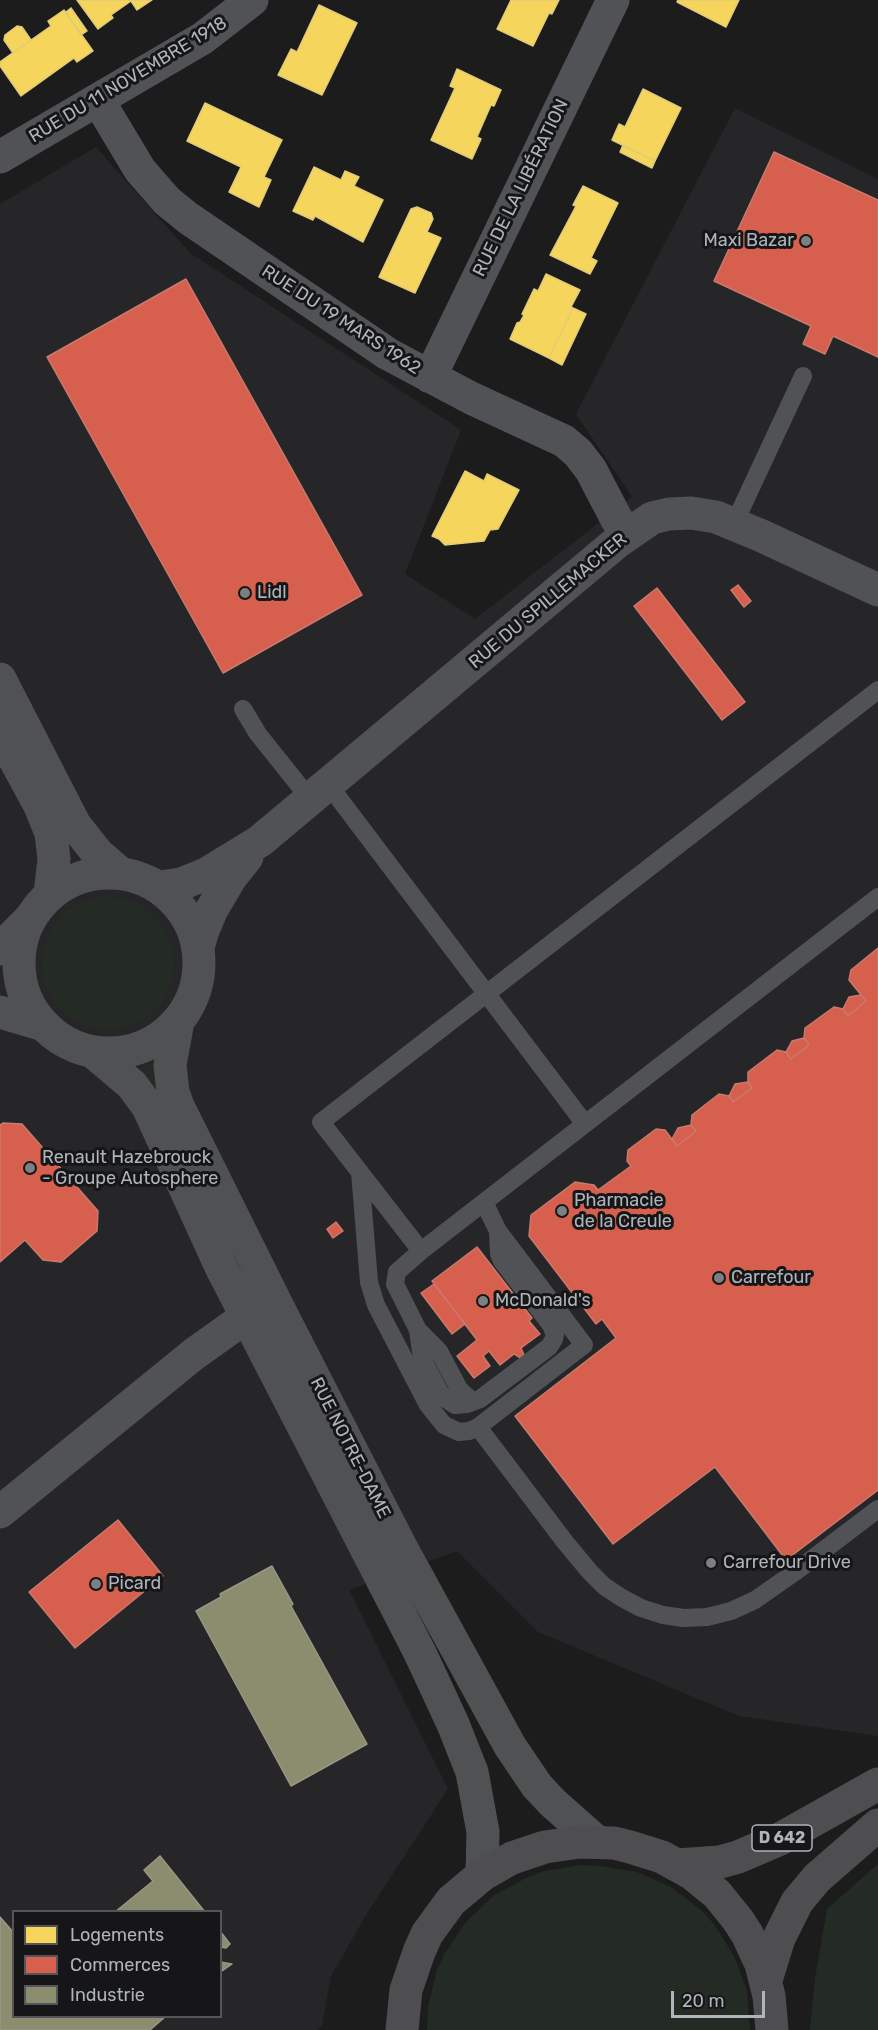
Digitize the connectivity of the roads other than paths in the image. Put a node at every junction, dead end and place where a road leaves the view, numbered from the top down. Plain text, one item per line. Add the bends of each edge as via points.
1 (252, 0) edge
2 (613, 0) edge
3 (98, 100) junction
4 (0, 157) edge
5 (802, 376) dead end
6 (430, 377) junction
7 (734, 524) junction
8 (627, 535) junction
9 (878, 590) edge
10 (0, 679) edge
11 (878, 690) edge
12 (243, 709) dead end
13 (0, 732) edge
14 (319, 791) junction
15 (260, 841) junction
16 (120, 873) junction
17 (160, 887) junction
18 (50, 894) junction
19 (878, 897) edge
20 (29, 920) junction
21 (198, 948) junction
22 (0, 949) edge
23 (487, 993) junction
24 (0, 1012) edge
25 (177, 1021) junction
26 (44, 1025) junction
27 (93, 1052) junction
28 (585, 1124) junction
29 (360, 1172) junction
30 (484, 1202) junction
31 (498, 1231) junction
32 (421, 1251) junction
33 (246, 1317) junction
34 (478, 1427) junction
35 (878, 1509) edge
36 (0, 1512) edge
37 (878, 1784) edge
38 (878, 1825) edge
39 (597, 1842) junction
40 (677, 1865) junction
41 (482, 1875) junction
42 (766, 1980) junction
43 (402, 2030) edge
44 (772, 2030) edge

1 - 3 street, RUE DU 11 NOVEMBRE 1918 via 203,39
2 - 6 street, RUE DE LA LIBÉRATION
3 - 4 street, RUE DU 11 NOVEMBRE 1918
3 - 6 street, RUE DU 19 MARS 1962 via 140,170 181,213 363,338
5 - 7 lane
6 - 8 street, RUE DU 19 MARS 1962 via 571,447 591,470
7 - 8 street, RUE DU SPILLEMACKER via 703,514 669,514 652,518
7 - 9 street, RUE DU SPILLEMACKER
8 - 14 street, RUE DU SPILLEMACKER
10 - 16 main road via 75,825 98,854
11 - 23 lane
12 - 14 lane via 258,734
13 - 18 main road via 51,833 54,859
14 - 15 street, RUE DU SPILLEMACKER
14 - 23 lane
15 - 17 street, RUE DU SPILLEMACKER via 206,874 182,884
15 - 21 street, RUE DU SPILLEMACKER via 219,896
16 - 17 main road
16 - 18 main road via 78,878
17 - 21 main road via 183,910
18 - 20 main road
19 - 28 lane
20 - 22 street
20 - 26 main road via 19,953 20,975 25,997
21 - 25 main road via 199,971 194,993
23 - 28 lane
23 - 29 lane via 321,1122
24 - 26 street
25 - 27 main road via 160,1037 139,1048
25 - 39 main road, RUE NOTRE-DAME via 170,1065 175,1099 278,1307 402,1549 510,1746 537,1786
26 - 27 main road via 71,1045
27 - 33 main road, RUE NOTRE-DAME via 132,1085 148,1107
28 - 30 lane
29 - 32 lane
29 - 34 lane via 369,1282 376,1305 437,1418 459,1432
30 - 31 lane
30 - 32 lane
31 - 32 lane via 502,1260 551,1325 554,1339 549,1347 473,1402 459,1389 439,1351 418,1330 398,1290 397,1272
31 - 34 lane via 584,1345
33 - 36 street via 194,1354
33 - 41 main road, RUE NOTRE-DAME via 405,1622 453,1724 476,1791 483,1832
34 - 35 lane via 590,1572 622,1598 663,1615 707,1617 755,1600
37 - 40 highway, D 642 via 780,1839 738,1857
38 - 42 highway, D 642 via 817,1878 797,1902 778,1938
39 - 40 highway via 638,1849
39 - 41 highway via 545,1847 512,1858
40 - 42 highway via 704,1883 733,1913 755,1949
41 - 43 highway via 451,1901 428,1934 406,1990
42 - 44 highway

